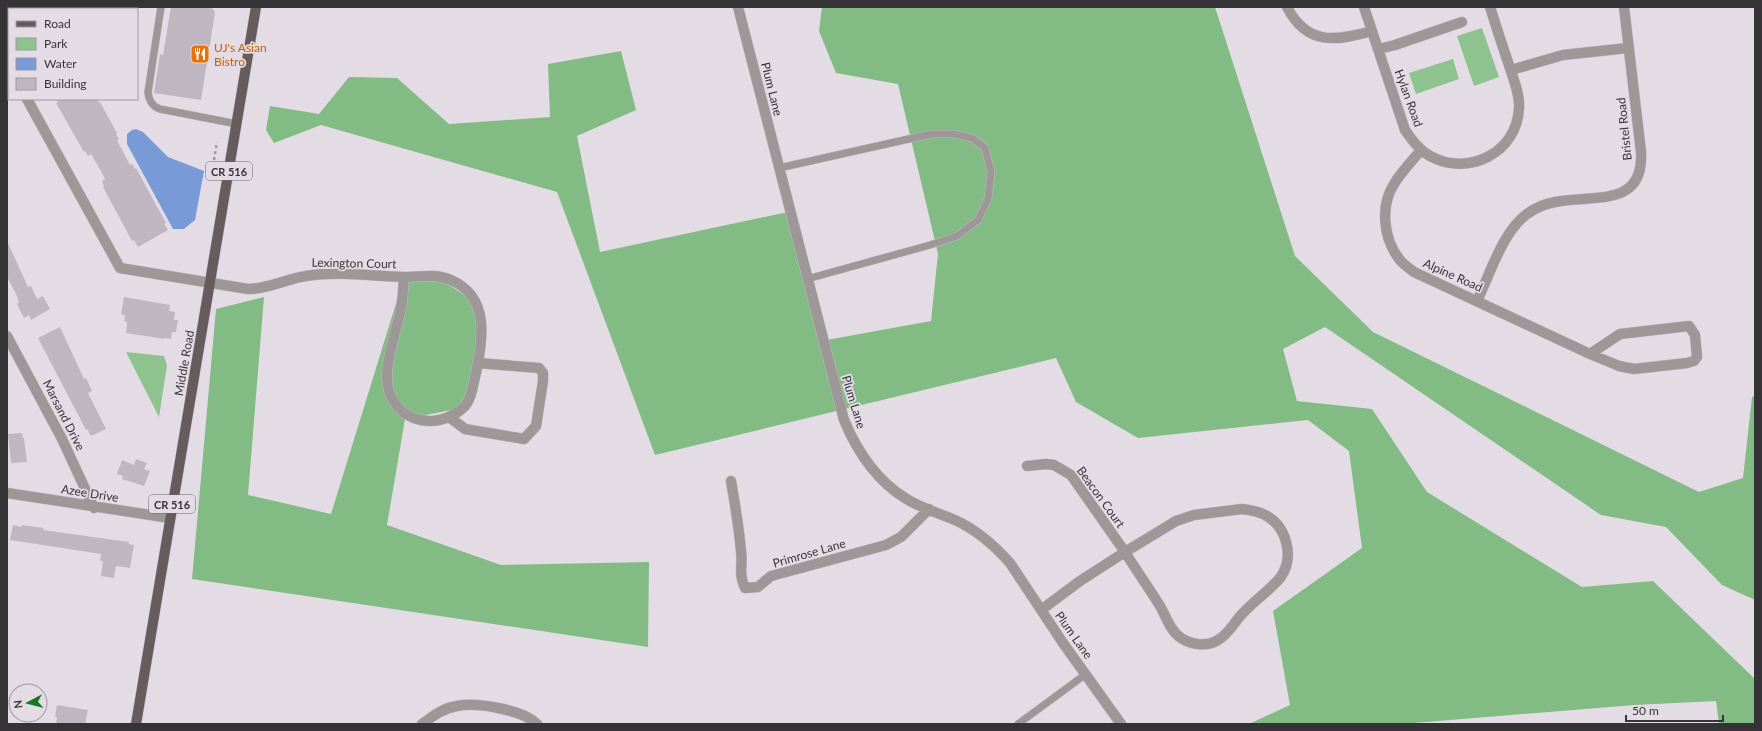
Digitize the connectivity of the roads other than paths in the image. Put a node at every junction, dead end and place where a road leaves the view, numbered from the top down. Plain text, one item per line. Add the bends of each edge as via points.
1 (161, 7) edge
2 (256, 7) edge
3 (738, 7) edge
4 (1287, 7) edge
5 (1364, 7) edge
6 (1490, 7) edge
7 (1624, 7) edge
8 (1462, 22) dead end
9 (1372, 31) junction
10 (1628, 48) junction
11 (1379, 49) junction
12 (1510, 70) junction
13 (28, 100) edge
14 (237, 124) junction
15 (1421, 150) junction
16 (779, 168) junction
17 (404, 277) junction
18 (808, 279) junction
19 (211, 284) junction
20 (1477, 301) junction
21 (7, 336) edge
22 (1590, 354) junction
23 (478, 363) junction
24 (449, 417) junction
25 (1028, 466) dead end
26 (731, 481) dead end
27 (7, 493) edge
28 (94, 508) junction
29 (929, 509) junction
30 (170, 518) junction
31 (1125, 552) junction
32 (1041, 610) junction
33 (1086, 674) junction
34 (136, 724) edge
35 (422, 724) edge
36 (537, 724) edge
37 (1018, 724) edge
38 (1121, 724) edge

1 - 14 lane via 148,92 151,104 160,109
2 - 14 main road, Middle Road / CR 516
3 - 16 street, Plum Lane
4 - 9 street via 1299,25 1323,38 1336,39
5 - 9 street, Hylan Road
6 - 12 street, Hylan Road
7 - 10 street, Bristel Road
8 - 11 street
9 - 11 street, Hylan Road
10 - 12 street via 1564,54
10 - 20 street, Bristel Road via 1641,157 1635,181 1630,188 1608,198 1554,202 1545,204 1525,216 1508,235
11 - 15 street, Hylan Road via 1405,130
12 - 15 street, Hylan Road via 1518,92 1519,111 1514,130 1502,147 1486,159 1459,164 1436,159
13 - 19 street, Lexington Court via 120,268
14 - 19 main road, Middle Road / CR 516
15 - 20 street, Alpine Road via 1389,194 1385,219 1390,243 1400,260 1414,272
16 - 18 street, Plum Lane
16 - 18 lane via 932,134 953,134 972,138 985,148 991,172 988,199 978,220 957,236
17 - 19 street, Lexington Court via 307,275 257,289
17 - 23 street, Lexington Court via 433,276 449,279 466,290 474,300 480,315 482,340
17 - 24 street, Lexington Court via 401,311 387,375 391,398 397,407 414,418 430,422
18 - 29 street, Plum Lane via 844,420 858,450 877,476 896,492
19 - 30 main road, Middle Road / CR 516
20 - 22 street, Alpine Road
21 - 28 street, Marsand Drive via 62,439
22 - 22 street, Alpine Road via 1620,334 1689,326 1695,335 1697,358 1687,363 1634,369 1619,366
23 - 24 street, Lexington Court via 472,392 466,404
23 - 24 street via 539,368 543,373 543,381 536,426 524,439 465,429
25 - 31 street, Beacon Court via 1054,465 1071,475
26 - 29 street, Primrose Lane via 742,553 741,579 745,588 758,587 771,576 886,545 901,537
27 - 28 street, Azee Drive
28 - 30 street, Azee Drive
29 - 32 street, Plum Lane via 964,525 991,543 1010,563
30 - 34 main road, Middle Road / CR 516
31 - 31 street via 1175,633 1180,638 1199,644 1219,640 1228,633 1234,623 1280,578 1286,565 1288,549 1285,537 1275,522 1254,510 1242,509 1176,521
31 - 32 street
32 - 33 street, Plum Lane
33 - 37 lane
33 - 38 street, Plum Lane
35 - 36 street via 443,710 470,704 514,712

